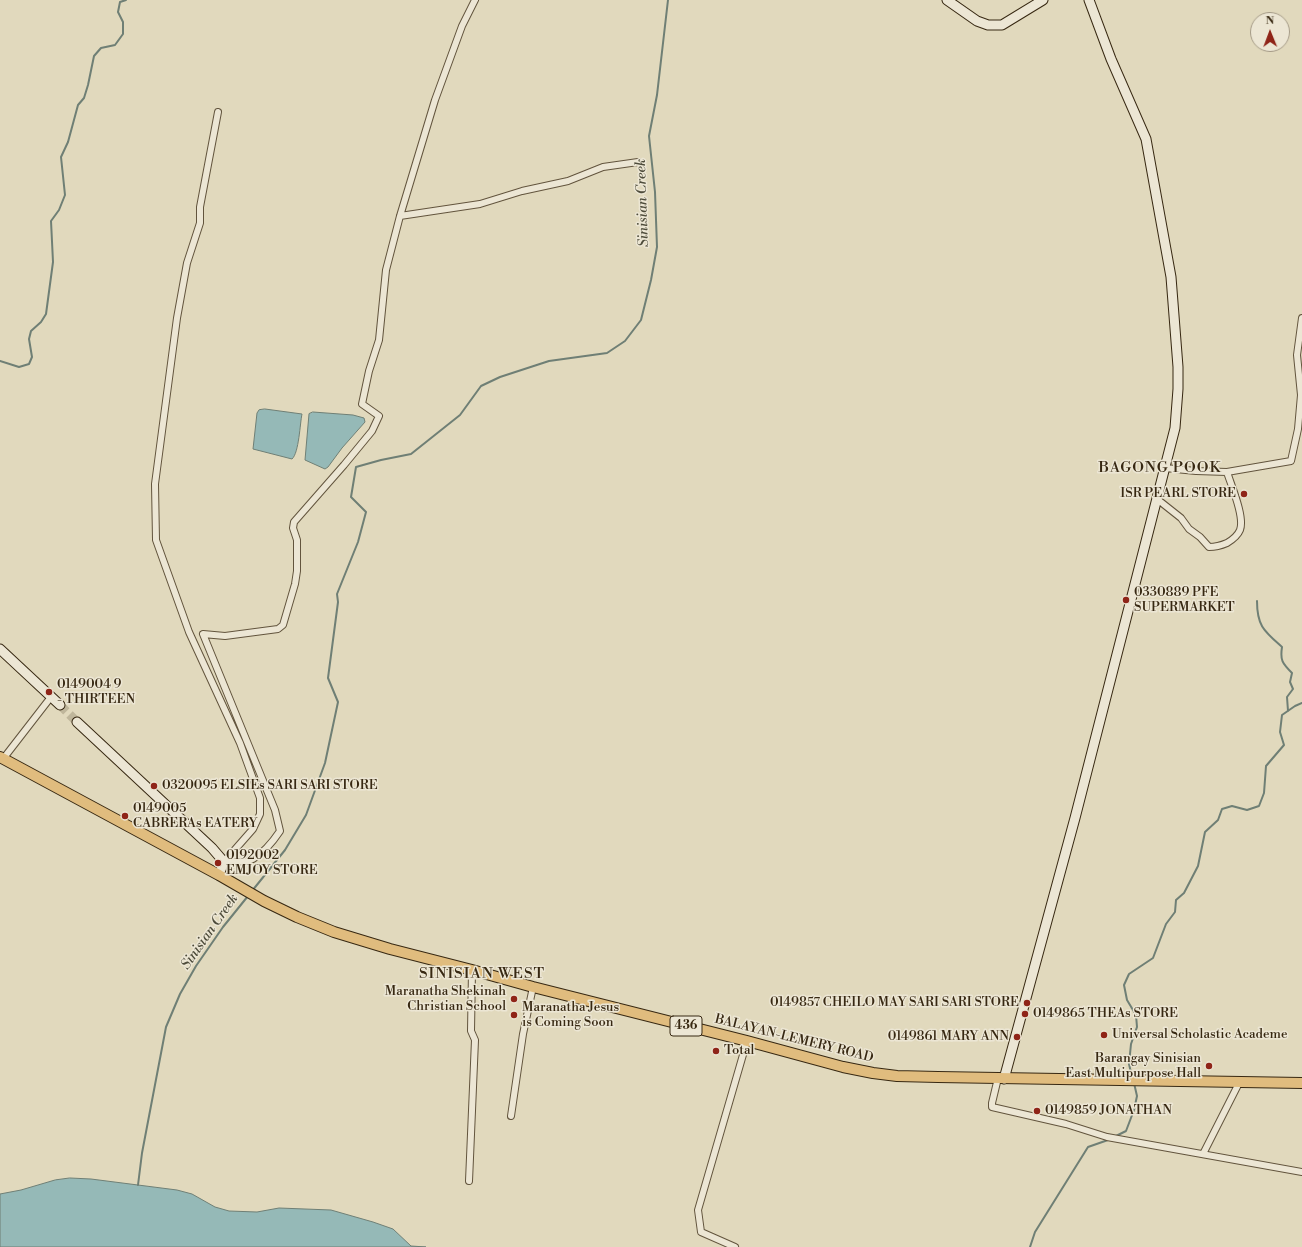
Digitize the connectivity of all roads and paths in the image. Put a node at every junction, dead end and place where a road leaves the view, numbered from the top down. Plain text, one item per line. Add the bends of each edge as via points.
1 (475, 0) edge
2 (947, 0) edge
3 (1044, 0) edge
4 (1089, 0) edge
5 (218, 112) dead end
6 (638, 162) dead end
7 (400, 216) junction
8 (1302, 318) edge
9 (1165, 468) junction
10 (1227, 472) junction
11 (1157, 499) junction
12 (0, 649) edge
13 (51, 697) junction
14 (60, 705) tunnel mouth
15 (77, 722) tunnel mouth
16 (2, 758) edge
17 (224, 862) junction
18 (219, 874) junction
19 (472, 970) junction
20 (533, 987) junction
21 (747, 1041) junction
22 (1001, 1078) junction
23 (1238, 1083) junction
24 (1302, 1083) edge
25 (511, 1116) dead end
26 (1203, 1154) junction
27 (1302, 1172) edge
28 (469, 1181) dead end
29 (735, 1247) edge

1 - 7 street via 462,26 435,100
2 - 3 street via 977,21 1002,24
4 - 9 street via 1111,59 1146,139 1171,277 1178,389 1175,428
5 - 17 street via 200,206 200,223 187,263 177,318 156,491 156,540 189,632 240,743 260,798 260,814 253,829
6 - 7 street via 603,167 568,181 480,204
7 - 17 street via 386,270 379,340 362,404 380,416 372,431 294,522 297,571 283,625 278,629 225,636 203,634 275,810 280,831 253,859
8 - 10 street via 1297,355 1301,395 1298,429 1291,461
9 - 10 street
9 - 11 street
10 - 11 street via 1240,513 1240,529 1231,540 1217,547 1209,547
11 - 22 street via 1075,818
12 - 13 street
13 - 14 street
13 - 16 street
15 - 17 street
16 - 18 main road, BALAYAN-LEMERY ROAD / 436
17 - 18 street
18 - 19 main road, BALAYAN-LEMERY ROAD / 436 via 264,901 334,932
19 - 20 main road, BALAYAN-LEMERY ROAD / 436
19 - 28 street via 471,1031 475,1040
20 - 21 main road, BALAYAN-LEMERY ROAD / 436
20 - 25 street
21 - 22 main road, BALAYAN-LEMERY ROAD / 436 via 873,1073 897,1076
21 - 29 street via 698,1210 701,1232
22 - 23 main road, BALAYAN-LEMERY ROAD / 436
22 - 26 street via 992,1107 1066,1124 1107,1137
23 - 24 main road, BALAYAN-LEMERY ROAD / 436
23 - 26 street
26 - 27 street

